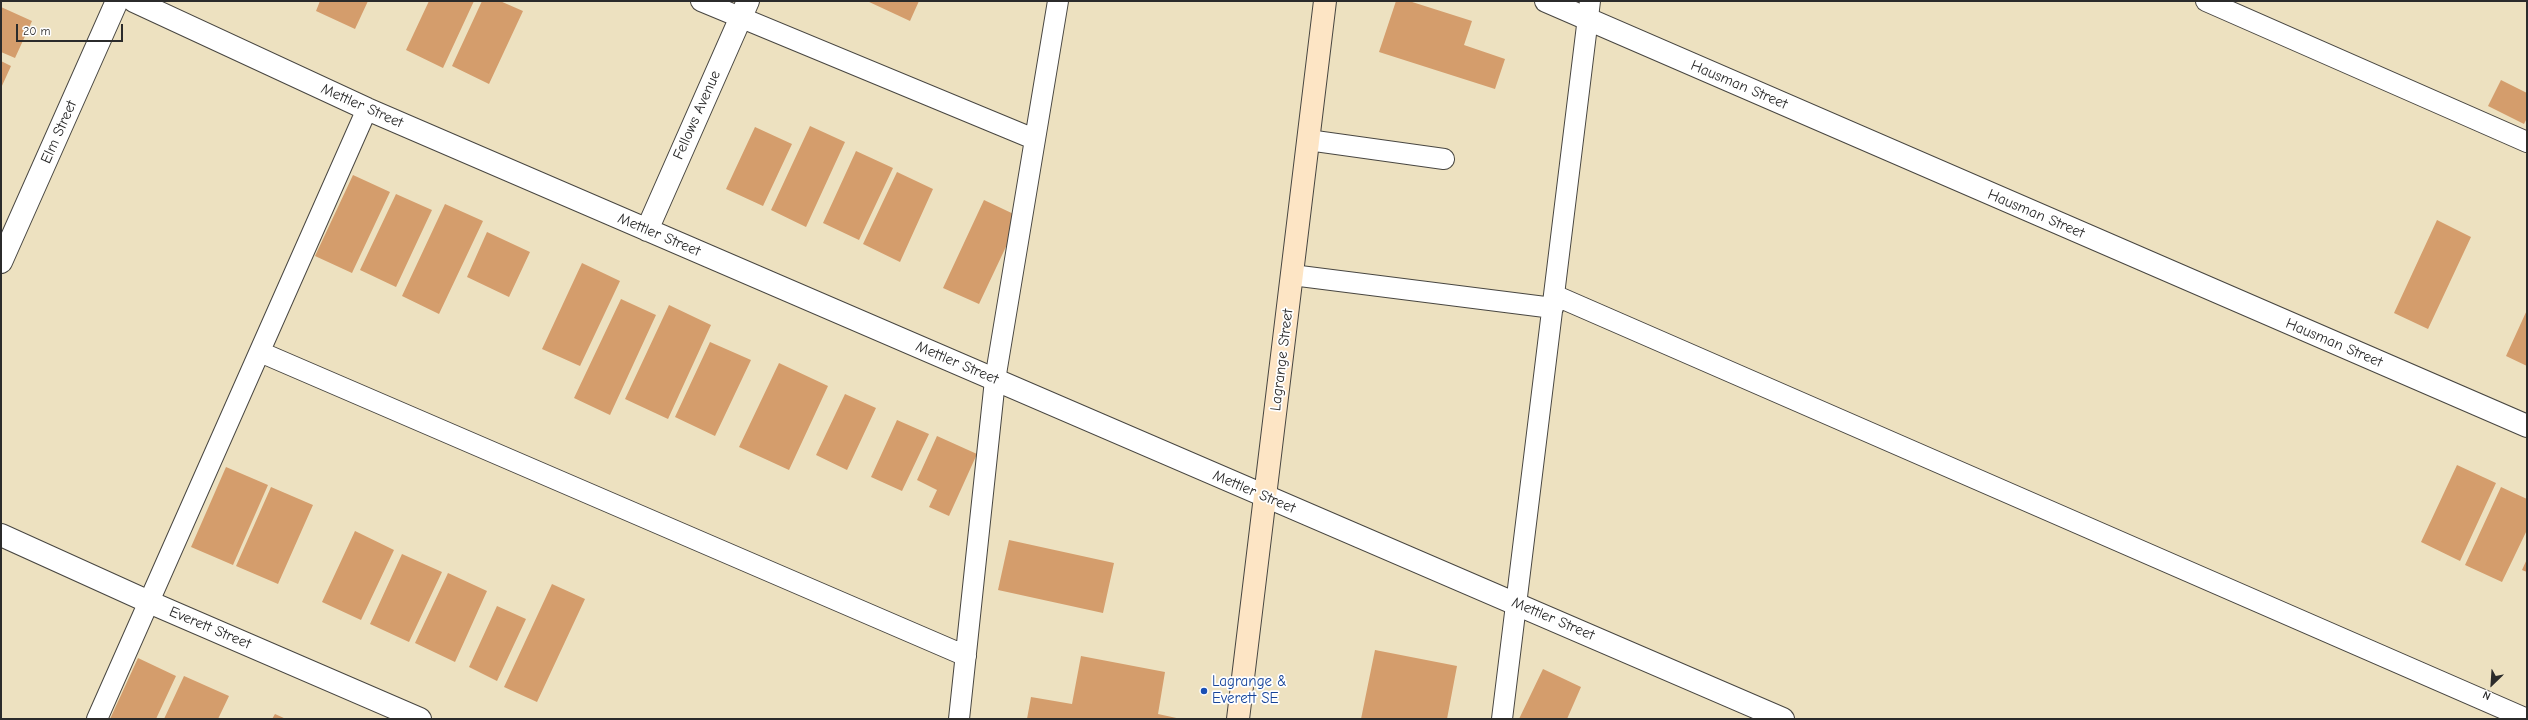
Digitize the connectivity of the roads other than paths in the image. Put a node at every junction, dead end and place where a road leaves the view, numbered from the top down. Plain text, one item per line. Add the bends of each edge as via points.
1 (116, 1) edge
2 (134, 1) edge
3 (701, 1) edge
4 (1058, 1) edge
5 (1325, 1) edge
6 (1546, 1) edge
7 (2206, 1) edge
8 (744, 10) edge
9 (1589, 10) edge
10 (367, 109) junction
11 (1034, 139) junction
12 (1308, 140) junction
13 (2527, 142) edge
14 (1444, 159) dead end
15 (646, 230) junction
16 (1, 262) edge
17 (1292, 275) junction
18 (1553, 301) junction
19 (260, 352) junction
20 (995, 380) junction
21 (2527, 426) edge
22 (1266, 497) junction
23 (1, 535) edge
24 (149, 602) junction
25 (1516, 603) junction
26 (966, 656) junction
27 (97, 719) edge
28 (420, 719) edge
29 (959, 719) edge
30 (1238, 719) edge
31 (1502, 719) edge
32 (1783, 719) edge
33 (2527, 719) edge

1 - 16 street, Elm Street
2 - 10 street, Mettler Street
3 - 8 lane
4 - 11 lane
5 - 12 main road, Lagrange Street
6 - 9 street, Hausman Street
7 - 13 lane
8 - 11 lane
8 - 15 street, Fellows Avenue
9 - 18 lane
9 - 21 street, Hausman Street
10 - 15 street, Mettler Street
10 - 19 lane
11 - 20 lane
12 - 14 lane
12 - 17 main road, Lagrange Street
15 - 20 street, Mettler Street
17 - 18 lane
17 - 22 main road, Lagrange Street
18 - 25 lane
18 - 33 lane
19 - 24 lane
19 - 26 lane
20 - 22 street, Mettler Street
20 - 26 lane
22 - 25 street, Mettler Street
22 - 30 main road, Lagrange Street
23 - 24 street, Everett Street
24 - 27 lane
24 - 28 street, Everett Street
25 - 31 lane
25 - 32 street, Mettler Street
26 - 29 lane

